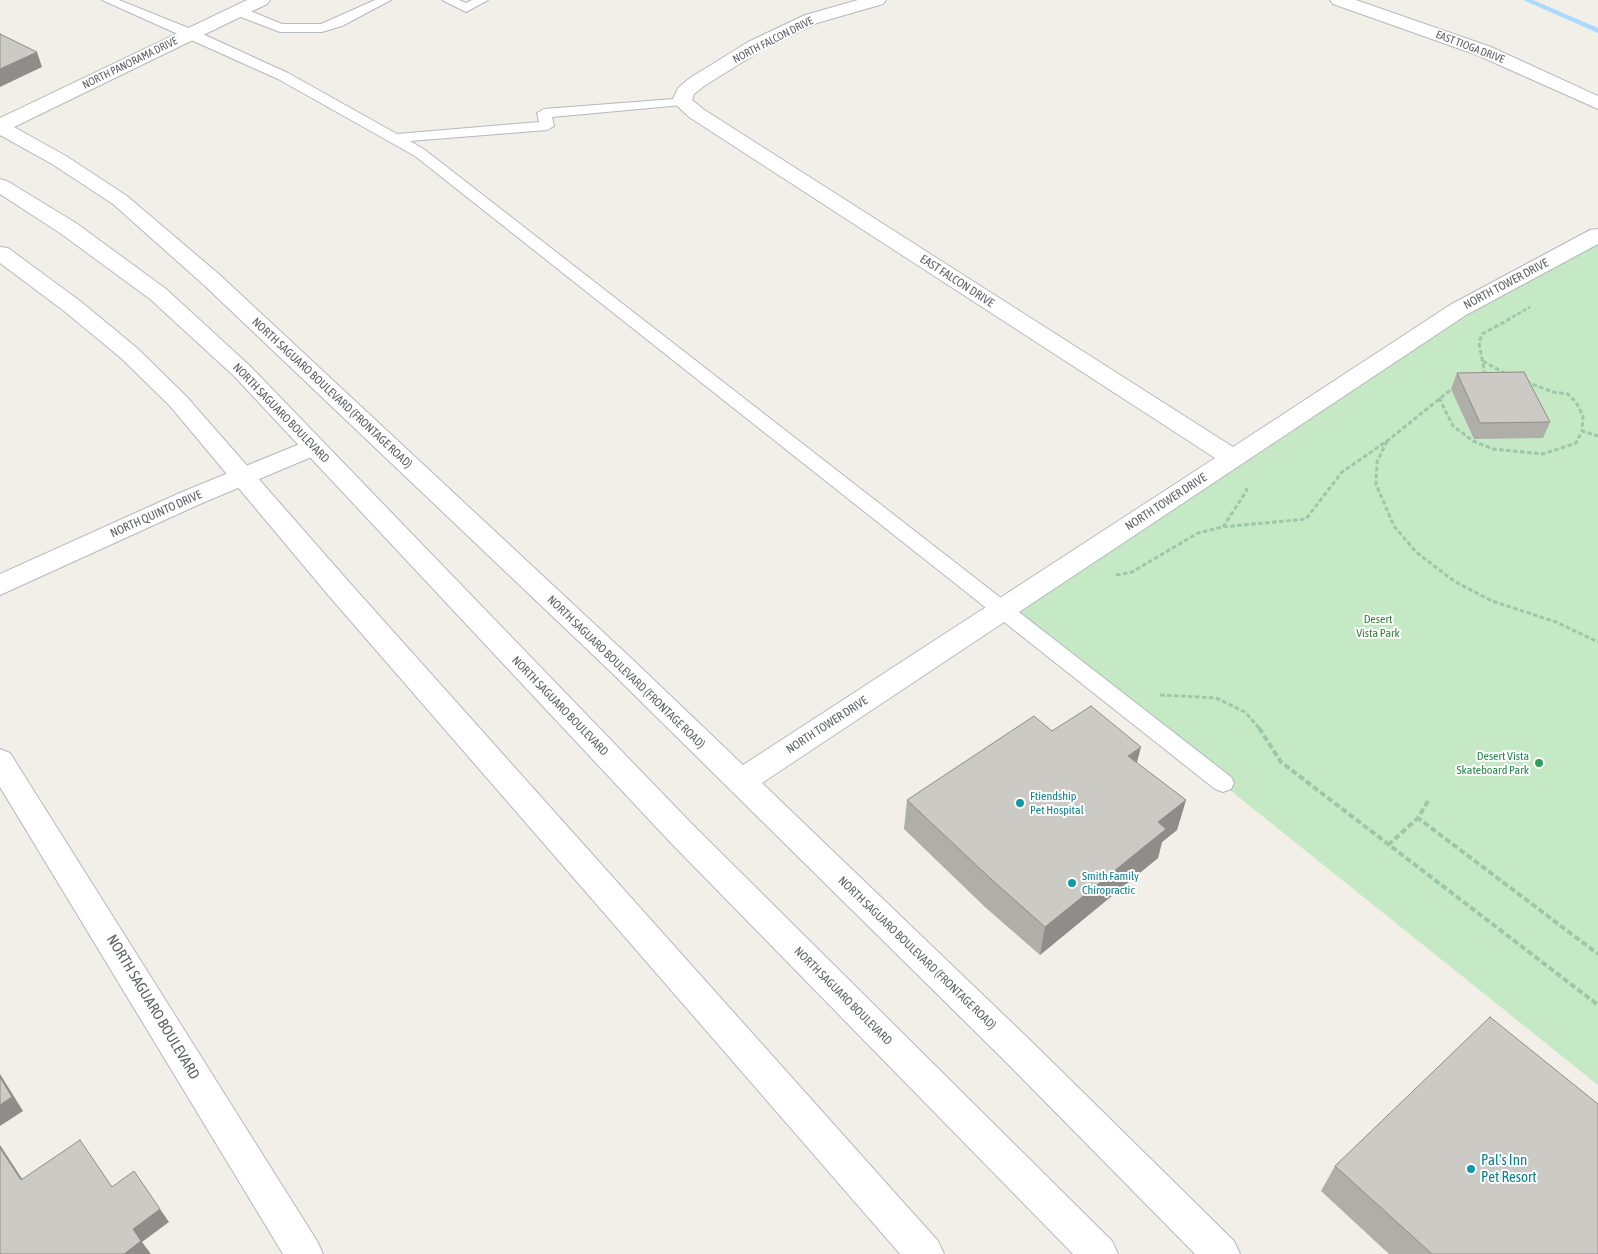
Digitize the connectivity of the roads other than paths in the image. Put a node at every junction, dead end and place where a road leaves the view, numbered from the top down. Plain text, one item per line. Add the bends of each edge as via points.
1 (108, 0) edge
2 (261, 0) edge
3 (385, 0) edge
4 (448, 0) edge
5 (482, 0) edge
6 (877, 0) edge
7 (1339, 0) edge
8 (238, 11) junction
9 (191, 34) junction
10 (682, 101) junction
11 (1598, 103) edge
12 (0, 126) edge
13 (395, 139) junction
14 (0, 185) edge
15 (1598, 235) edge
16 (0, 253) edge
17 (312, 447) junction
18 (1233, 458) junction
19 (243, 476) junction
20 (0, 585) edge
21 (1004, 609) junction
22 (0, 761) edge
23 (741, 782) junction
24 (1223, 783) dead end
25 (304, 1254) edge
26 (925, 1254) edge
27 (1099, 1254) edge
28 (1220, 1254) edge

1 - 9 lane
2 - 8 street, NORTH PANORAMA DRIVE
3 - 8 lane via 322,28 280,28
4 - 5 lane via 466,8
6 - 10 street, NORTH FALCON DRIVE via 811,19 755,46 697,82 685,92
7 - 11 street, EAST TIOGA DRIVE via 1484,51
8 - 9 street, NORTH PANORAMA DRIVE
9 - 12 street, NORTH PANORAMA DRIVE
9 - 13 lane via 283,76
10 - 13 lane via 544,113 547,126
10 - 18 street, EAST FALCON DRIVE
12 - 23 street, NORTH SAGUARO BOULEVARD (FRONTAGE ROAD) via 120,200 213,281
13 - 21 lane via 420,153
14 - 17 street, NORTH SAGUARO BOULEVARD via 68,228 158,294 242,371
15 - 18 street, NORTH TOWER DRIVE via 1458,310
16 - 19 street via 129,353 178,401
17 - 19 street, NORTH QUINTO DRIVE
17 - 27 street, NORTH SAGUARO BOULEVARD via 682,833
18 - 21 street, NORTH TOWER DRIVE
19 - 20 street, NORTH QUINTO DRIVE
19 - 26 street
21 - 23 street, NORTH TOWER DRIVE
21 - 24 lane
22 - 25 street, NORTH SAGUARO BOULEVARD
23 - 28 street, NORTH SAGUARO BOULEVARD (FRONTAGE ROAD) via 1019,1052

